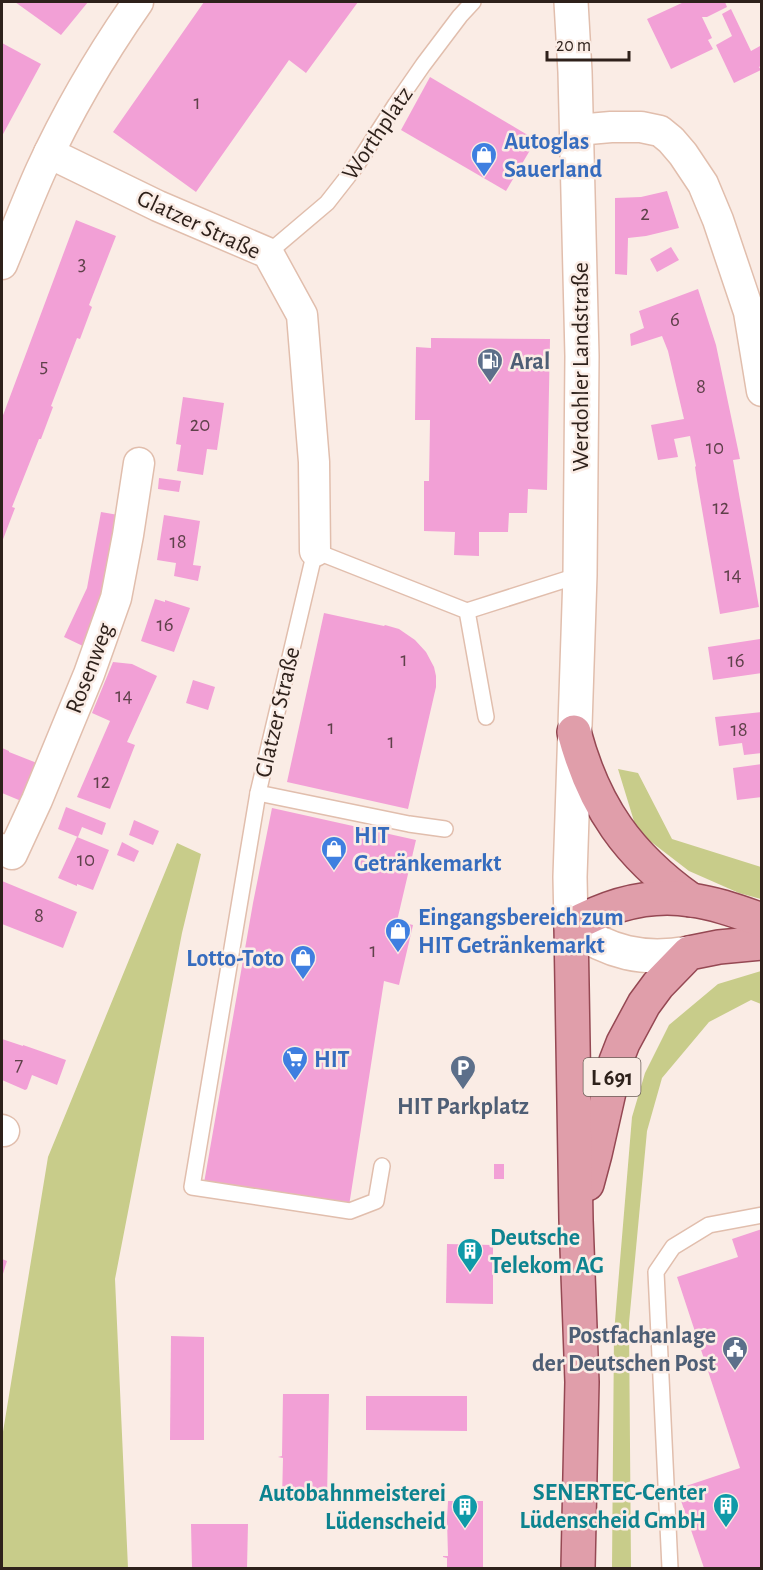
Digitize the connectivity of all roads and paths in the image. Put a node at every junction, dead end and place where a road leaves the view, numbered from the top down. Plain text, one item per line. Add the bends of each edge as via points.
1 (138, 2) edge
2 (473, 2) edge
3 (571, 2) edge
4 (584, 2) edge
5 (574, 43) junction
6 (577, 130) junction
7 (49, 153) junction
8 (268, 253) junction
9 (2, 264) edge
10 (762, 391) edge
11 (139, 463) dead end
12 (315, 551) junction
13 (580, 575) junction
14 (467, 611) junction
15 (486, 717) dead end
16 (574, 732) junction
17 (258, 793) junction
18 (445, 829) dead end
19 (2, 849) edge
20 (691, 900) junction
21 (762, 920) edge
22 (571, 926) junction
23 (762, 943) edge
24 (689, 953) junction
25 (382, 1166) dead end
26 (762, 1215) edge
27 (576, 1220) junction
28 (578, 1569) edge
29 (670, 1569) edge

1 - 7 street via 100,59
2 - 8 lane, Worthplatz via 423,65 327,203
3 - 5 main road, Werdohler Landstraße / L 691
4 - 5 main road
5 - 6 main road, Werdohler Landstraße / L 691
6 - 10 street via 641,127 660,131 682,154 703,184 718,220 749,312
6 - 13 main road, Werdohler Landstraße / L 691 via 582,356
7 - 8 street, Glatzer Straße
7 - 9 street
8 - 12 street, Glatzer Straße via 302,315 314,462
11 - 19 street, Rosenweg via 116,598 37,800 12,854
12 - 14 lane
12 - 17 lane, Glatzer Straße
13 - 14 lane
13 - 16 main road, Werdohler Landstraße / L 691
14 - 15 lane
16 - 20 main road, L 691 via 590,781 615,826 650,867
16 - 22 main road, L 691
17 - 18 lane, Glatzer Straße
17 - 25 lane via 192,1187 350,1211 376,1201
20 - 21 main road, L 691
20 - 22 main road, L 691 via 633,902 611,907
22 - 24 main road via 601,944 634,955
22 - 27 main road, L 691
23 - 24 main road
24 - 27 main road, L 691 via 658,985 622,1043
26 - 29 lane via 709,1225 673,1247 656,1272
27 - 28 main road, L 691 via 582,1382

